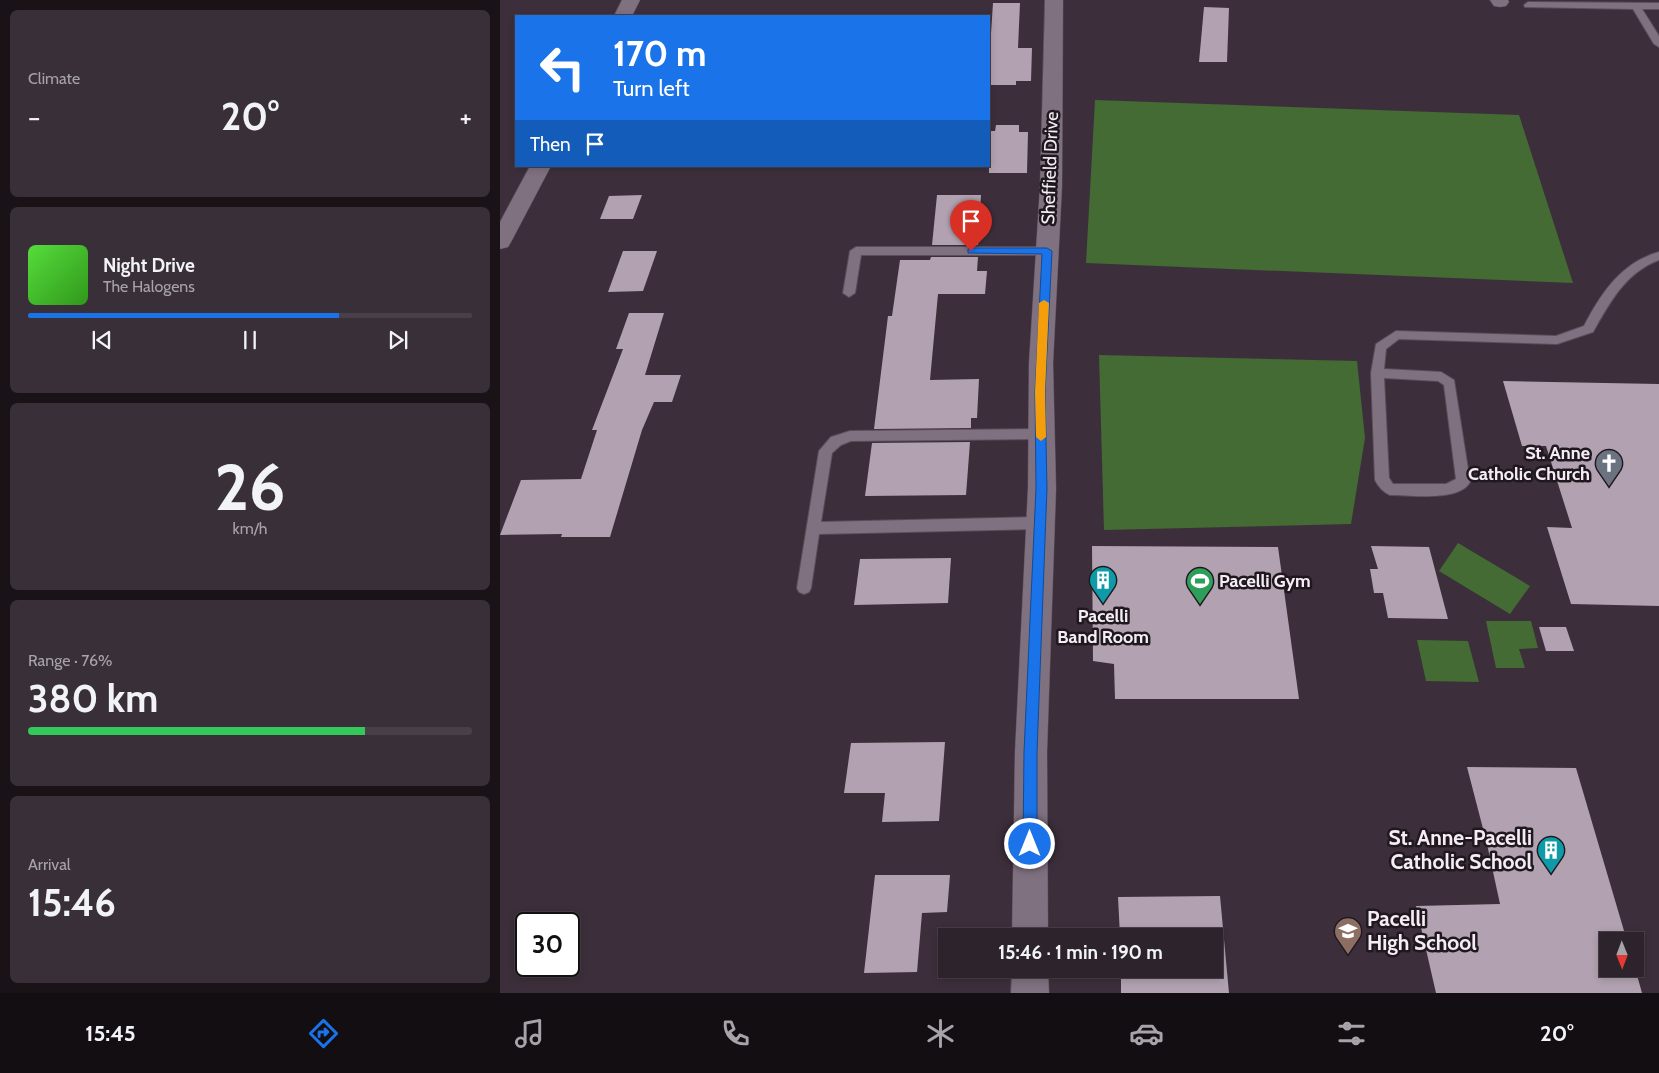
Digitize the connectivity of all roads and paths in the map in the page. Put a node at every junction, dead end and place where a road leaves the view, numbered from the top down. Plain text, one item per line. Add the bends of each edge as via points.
1 (631, 0) edge
2 (1054, 0) edge
3 (1528, 5) dead end
4 (1636, 6) junction
5 (1659, 6) edge
6 (624, 15) edge
7 (1659, 44) edge
8 (540, 167) edge
9 (500, 242) edge
10 (1047, 251) junction
11 (1659, 256) edge
12 (849, 293) dead end
13 (1377, 373) junction
14 (1041, 434) junction
15 (1040, 523) junction
16 (813, 528) junction
17 (804, 588) dead end
18 (1030, 928) edge
19 (1030, 978) edge
20 (1030, 993) edge

1 - 6 street
2 - 10 street, Sheffield Drive
3 - 4 lane
4 - 5 lane
4 - 7 lane
8 - 9 street
10 - 12 lane via 856,252
10 - 14 street, Sheffield Drive
11 - 13 lane via 1628,273 1602,302 1589,329 1557,340 1396,335 1380,347
13 - 13 lane via 1441,377 1450,383 1462,482 1448,490 1390,489 1382,480
14 - 15 street, Sheffield Drive
14 - 16 lane via 850,436 836,441 826,451
15 - 16 lane
15 - 18 street, Sheffield Drive via 1031,752
16 - 17 lane
19 - 20 street

